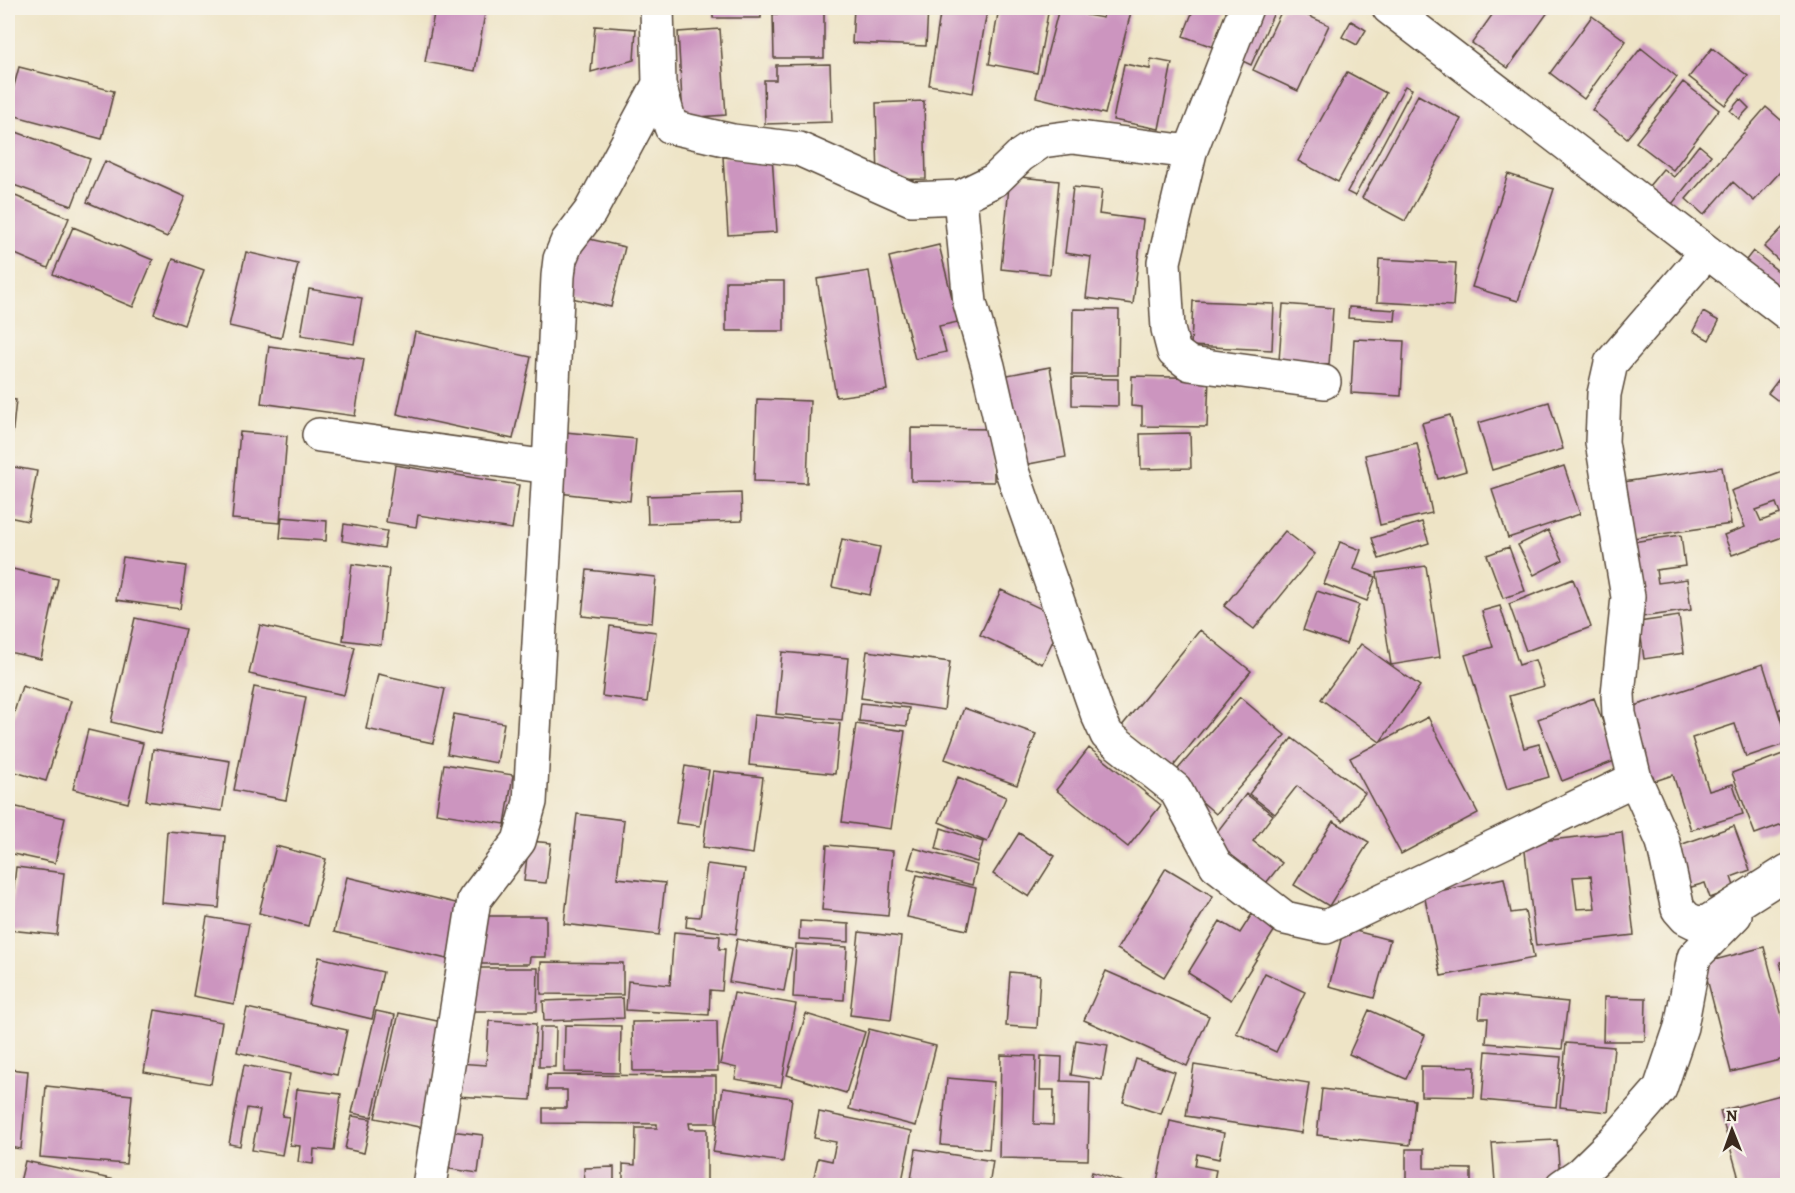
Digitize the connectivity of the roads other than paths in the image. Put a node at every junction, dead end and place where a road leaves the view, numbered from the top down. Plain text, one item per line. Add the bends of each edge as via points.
1 (657, 8) edge
2 (1246, 8) edge
3 (1389, 8) edge
4 (659, 84) junction
5 (1190, 152) junction
6 (960, 197) junction
7 (1707, 252) junction
8 (1788, 314) edge
9 (1324, 382) dead end
10 (319, 435) dead end
11 (549, 466) junction
12 (1635, 779) junction
13 (1776, 879) edge
14 (429, 1185) edge
15 (1562, 1185) edge

1 - 4 street
2 - 5 street
3 - 7 street
4 - 6 street via 670,127 733,141 799,149 911,200
4 - 11 street via 590,212 567,242 561,259
5 - 6 street via 1072,137 1042,141 995,180
5 - 9 street via 1164,262 1168,329 1174,352 1190,364
6 - 12 street via 970,303 1012,471 1097,713 1107,735 1175,789 1216,865 1286,918 1326,927
7 - 8 street
7 - 12 street via 1611,363 1604,394 1602,442 1628,597 1619,714
10 - 11 street
11 - 14 street via 530,802 519,841 474,900
12 - 13 street via 1663,842 1678,909 1686,918 1706,923
13 - 15 street via 1694,957 1681,1027 1660,1089 1612,1143 1581,1173

